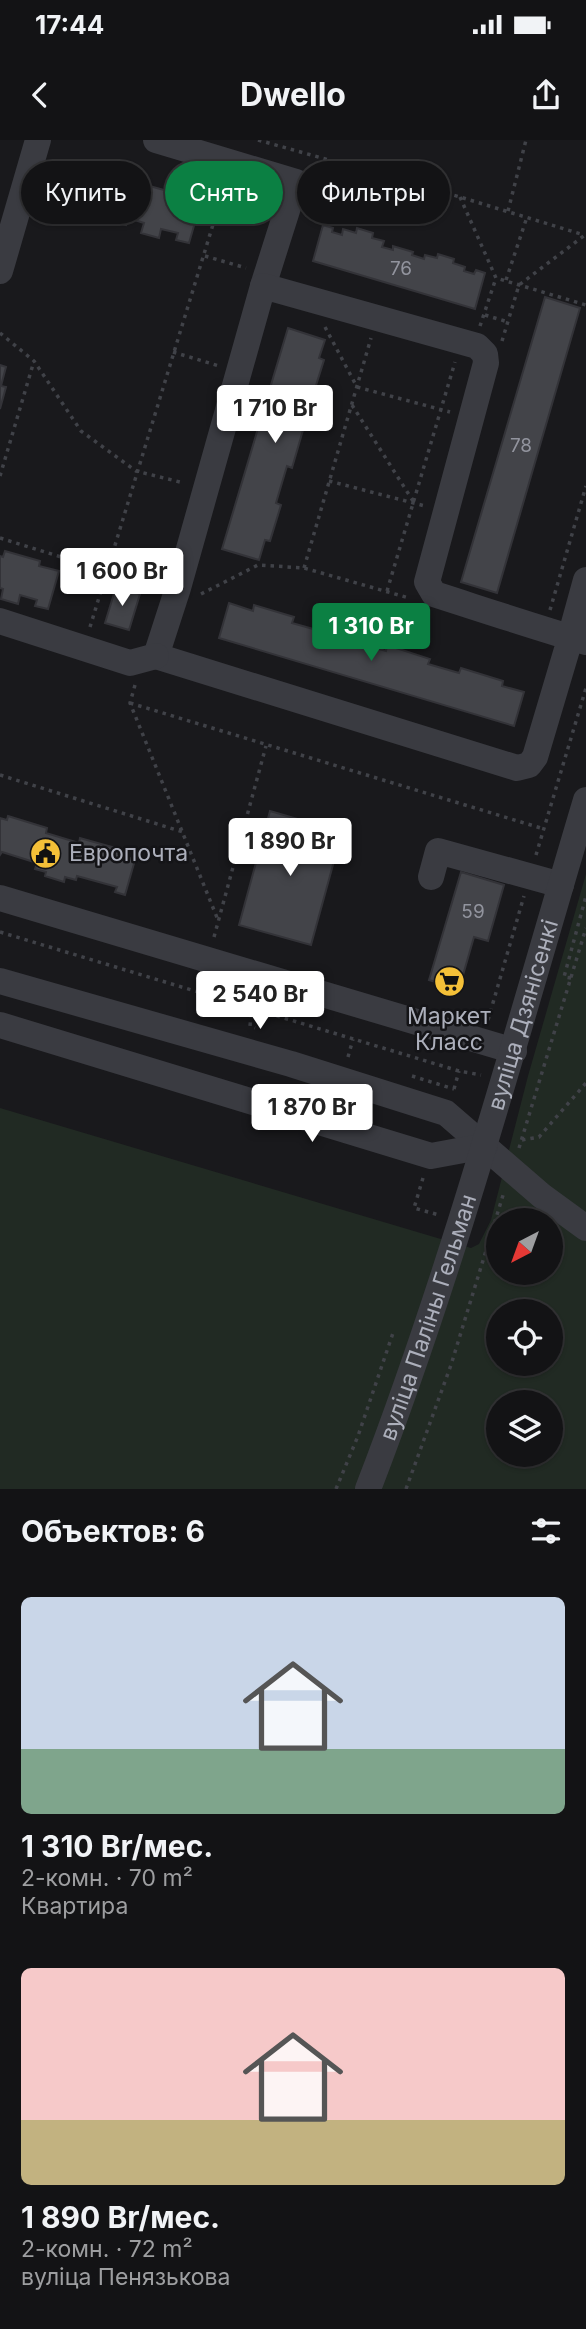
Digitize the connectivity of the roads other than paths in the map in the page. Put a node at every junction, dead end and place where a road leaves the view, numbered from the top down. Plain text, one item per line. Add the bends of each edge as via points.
1 (38, 140) edge
2 (156, 140) edge
3 (0, 271) edge
4 (263, 286) junction
5 (586, 580) edge
6 (0, 621) edge
7 (578, 640) edge
8 (156, 656) junction
9 (586, 800) edge
10 (431, 877) dead end
11 (561, 885) junction
12 (0, 898) edge
13 (0, 981) edge
14 (0, 1024) edge
15 (513, 1051) junction
16 (485, 1146) junction
17 (586, 1228) edge
18 (368, 1489) edge

1 - 3 street
2 - 4 street via 296,182
4 - 7 street via 461,341 485,354 427,582 433,594
4 - 8 street
5 - 7 street
6 - 8 street via 130,663
7 - 8 street via 535,757 529,765 517,768
9 - 11 street, вуліца Дзянісенкі
10 - 11 street via 438,852
11 - 15 street, вуліца Дзянісенкі
12 - 15 street
13 - 16 street via 446,1113
14 - 16 street via 431,1156
15 - 16 street, вуліца Дзянісенкі
16 - 17 street
16 - 18 street, вуліца Паліны Гельман

